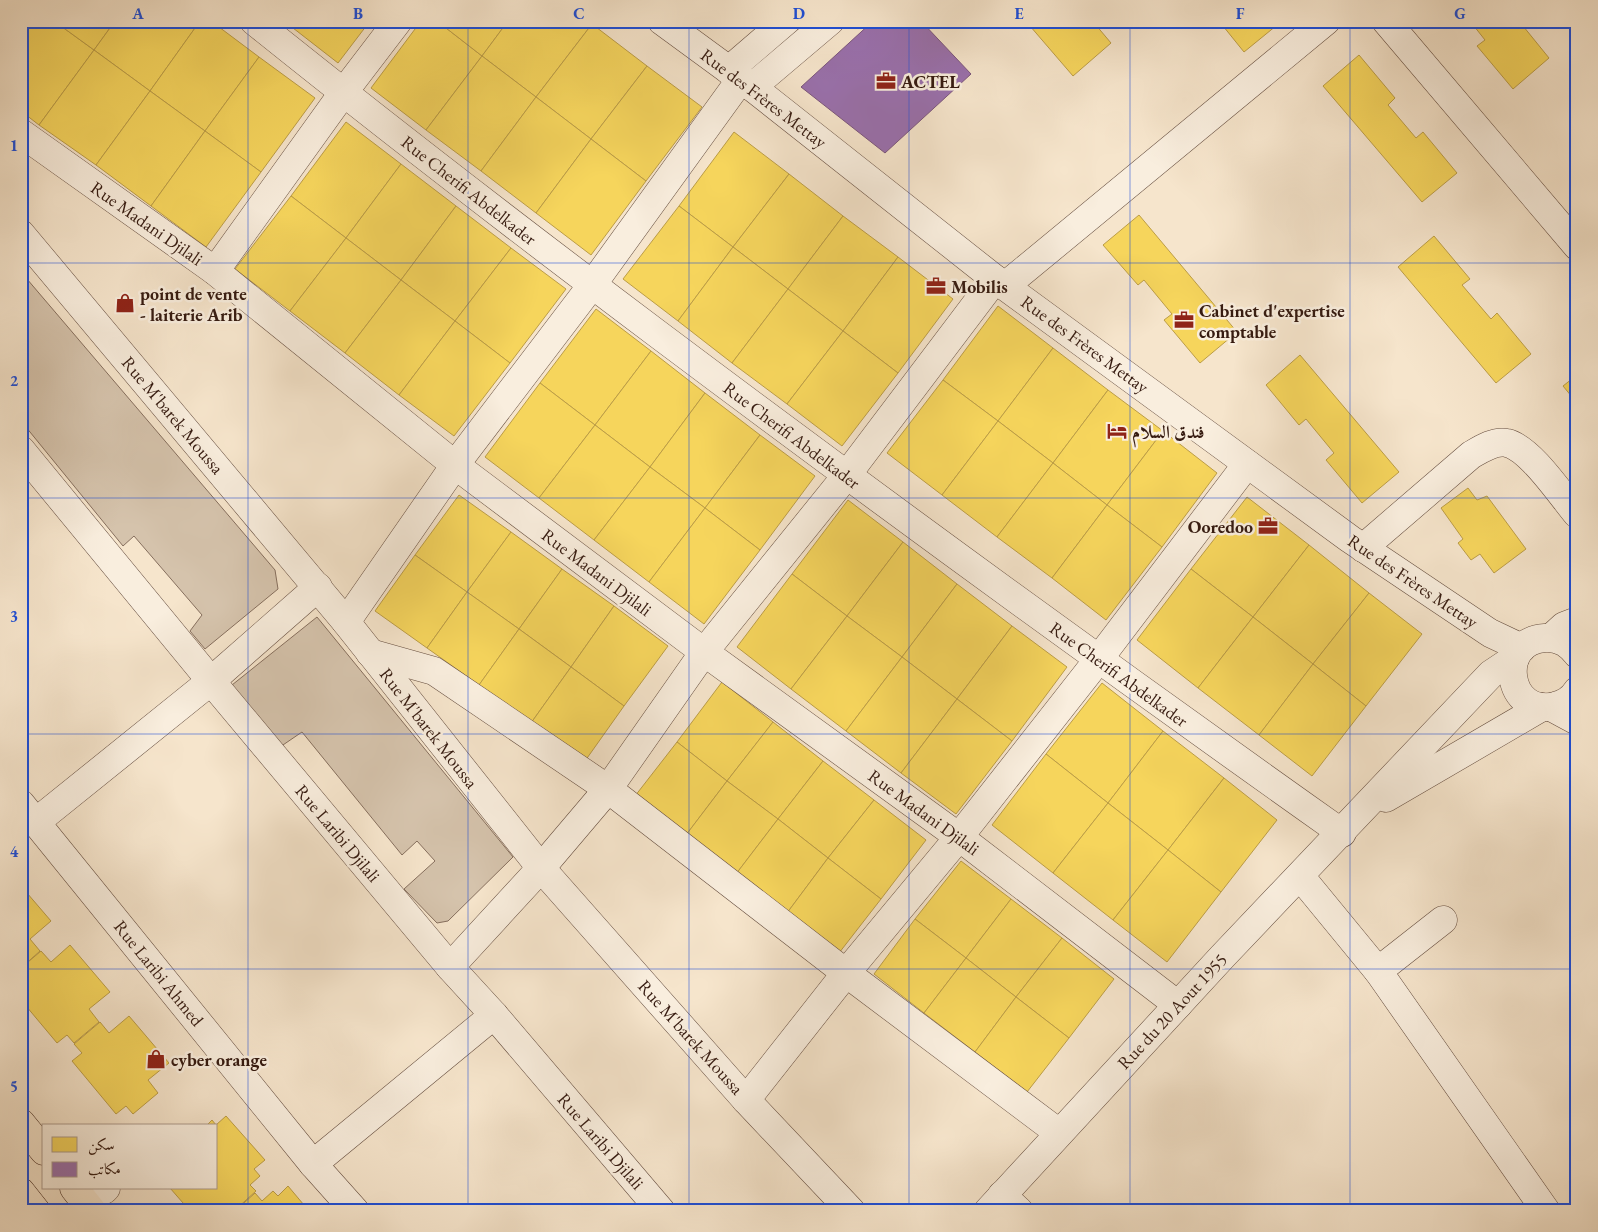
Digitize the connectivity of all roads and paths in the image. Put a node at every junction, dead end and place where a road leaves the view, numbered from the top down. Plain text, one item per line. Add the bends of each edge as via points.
1 (254, 21) edge
2 (398, 21) edge
3 (662, 21) edge
4 (786, 21) edge
5 (830, 21) edge
6 (1326, 21) edge
7 (1386, 21) edge
8 (741, 79) junction
9 (343, 93) junction
10 (21, 134) edge
11 (21, 234) edge
12 (1577, 246) edge
13 (215, 271) junction
14 (1000, 282) junction
15 (592, 284) junction
16 (21, 450) edge
17 (1247, 464) junction
18 (455, 466) junction
19 (846, 476) junction
20 (1577, 514) edge
21 (1363, 548) junction
22 (318, 587) junction
23 (1577, 621) edge
24 (346, 622) junction
25 (1552, 637) junction
26 (704, 652) junction
27 (370, 653) junction
28 (1519, 653) junction
29 (1577, 654) edge
30 (1098, 660) junction
31 (211, 681) junction
32 (1577, 691) edge
33 (1546, 707) junction
34 (1577, 721) edge
35 (608, 789) junction
36 (29, 813) edge
37 (1350, 824) junction
38 (959, 837) junction
39 (541, 868) junction
40 (1300, 876) junction
41 (1443, 920) dead end
42 (450, 967) junction
43 (1378, 971) junction
44 (846, 973) junction
45 (1178, 1005) junction
46 (494, 1015) junction
47 (746, 1100) junction
48 (21, 1123) edge
49 (1059, 1133) junction
50 (42, 1149) edge
51 (313, 1164) junction
52 (81, 1190) edge
53 (21, 1192) edge
54 (101, 1196) edge
55 (1003, 1205) edge
56 (36, 1211) edge
57 (355, 1211) edge
58 (661, 1211) edge
59 (851, 1211) edge
60 (1546, 1211) edge

1 - 9 street, Rue Cherifi Abdelkader
2 - 9 street
3 - 8 street, Rue des Frères Mettay
4 - 8 street
5 - 8 street
6 - 14 street
7 - 12 street
8 - 14 street, Rue des Frères Mettay
8 - 15 street
9 - 13 street
9 - 15 street, Rue Cherifi Abdelkader
10 - 13 street, Rue Madani Djilali
11 - 22 street, Rue M'barek Moussa
13 - 18 street, Rue Madani Djilali
14 - 17 street, Rue des Frères Mettay
14 - 19 street
15 - 18 street
15 - 19 street, Rue Cherifi Abdelkader
16 - 31 street, Rue Laribi Djilali
17 - 21 street, Rue des Frères Mettay
17 - 30 street
18 - 24 street
18 - 26 street, Rue Madani Djilali
19 - 26 street
19 - 30 street, Rue Cherifi Abdelkader
20 - 21 street via 1534,461 1521,449 1506,442 1487,446 1471,455
21 - 28 street, Rue des Frères Mettay
22 - 24 street, Rue M'barek Moussa
22 - 31 street
23 - 25 street via 1564,626
24 - 27 street, Rue M'barek Moussa
25 - 28 street via 1531,641
25 - 29 street via 1564,641
26 - 35 street
26 - 38 street, Rue Madani Djilali
27 - 35 street via 434,671
27 - 39 street, Rue M'barek Moussa
28 - 33 street via 1513,677 1517,689 1525,700
28 - 37 street via 1491,674
30 - 37 street, Rue Cherifi Abdelkader
30 - 38 street
31 - 36 street
31 - 42 street, Rue Laribi Djilali
32 - 33 street via 1560,705
33 - 34 street
33 - 37 street
35 - 39 street
35 - 44 street
36 - 51 street, Rue Laribi Ahmed
37 - 40 street, Rue du 20 Aout 1955
38 - 44 street
38 - 45 street, Rue Madani Djilali
39 - 42 street
39 - 47 street, Rue M'barek Moussa
40 - 43 street
40 - 45 street, Rue du 20 Aout 1955
41 - 43 street
42 - 46 street, Rue Laribi Djilali
43 - 60 street
44 - 47 street
44 - 49 street
45 - 49 street, Rue du 20 Aout 1955
46 - 51 street
46 - 58 street, Rue Laribi Djilali
47 - 59 street, Rue M'barek Moussa
48 - 50 highway
49 - 55 street, Rue du 20 Aout 1955
51 - 57 street, Rue Laribi Ahmed
52 - 54 highway
53 - 56 highway

